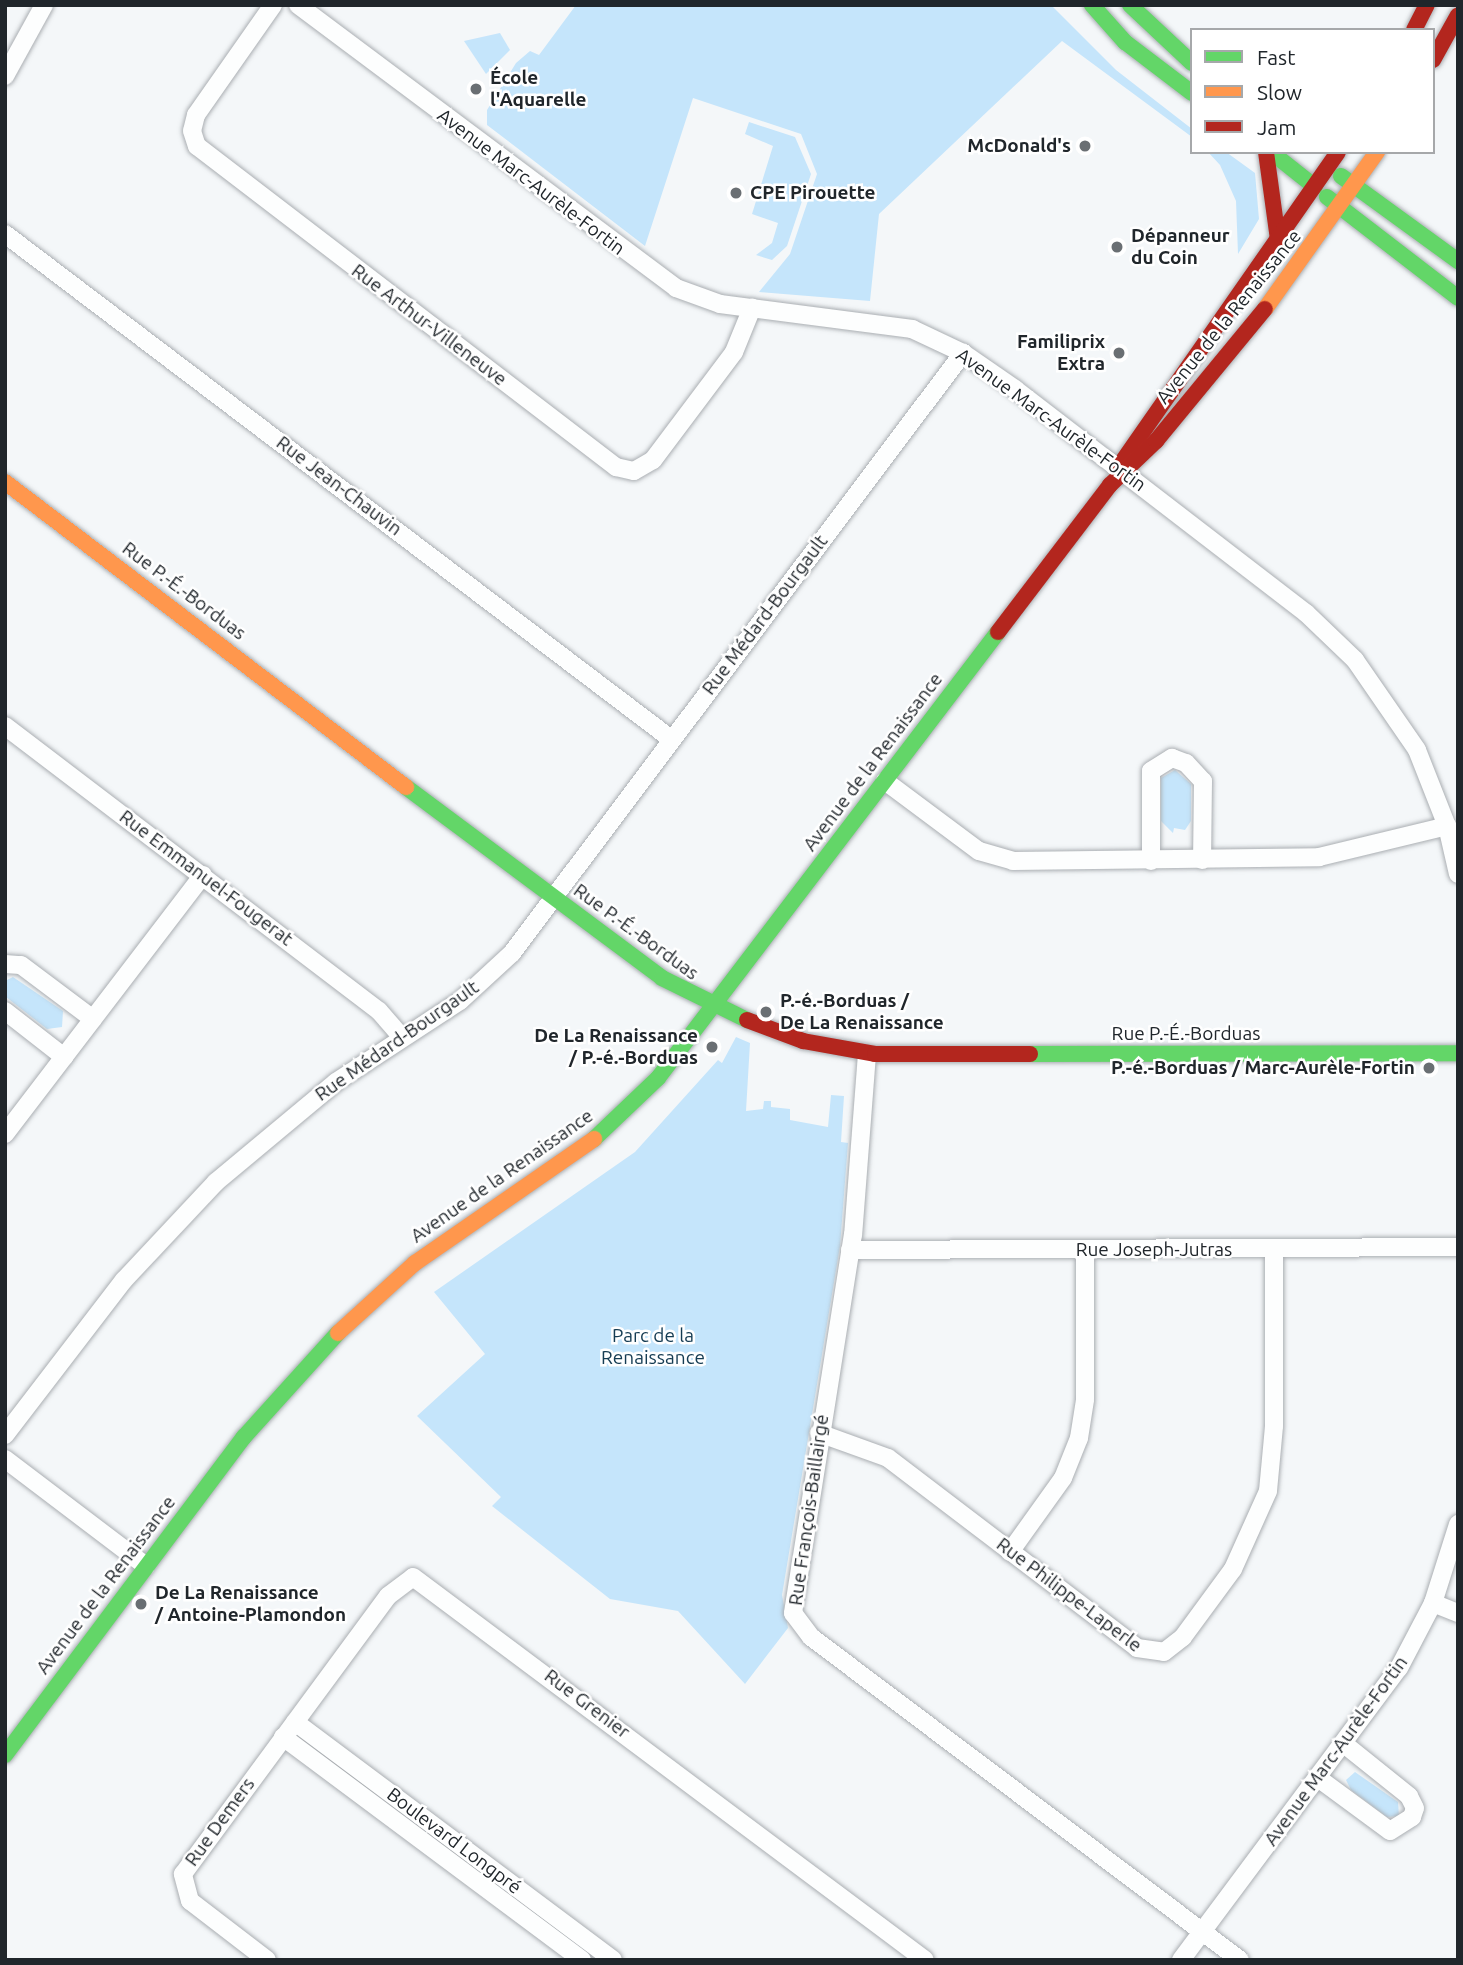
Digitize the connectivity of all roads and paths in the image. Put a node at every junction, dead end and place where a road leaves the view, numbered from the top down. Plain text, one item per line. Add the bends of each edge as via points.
1 (44, 5) edge
2 (273, 5) edge
3 (298, 5) edge
4 (1092, 5) edge
5 (1130, 5) edge
6 (1427, 5) edge
7 (1458, 16) edge
8 (1415, 28) edge
9 (1435, 56) edge
10 (1190, 61) edge
11 (5, 76) edge
12 (1190, 91) edge
13 (1269, 154) edge
14 (1274, 154) edge
15 (1336, 154) edge
16 (1376, 154) edge
17 (1320, 172) junction
18 (1347, 198) junction
19 (5, 234) edge
20 (1278, 240) junction
21 (1458, 261) edge
22 (1458, 298) edge
23 (752, 308) junction
24 (963, 353) junction
25 (1117, 475) junction
26 (5, 482) edge
27 (5, 726) edge
28 (671, 739) junction
29 (885, 781) junction
30 (1447, 826) junction
31 (1202, 860) junction
32 (1151, 861) junction
33 (1458, 874) edge
34 (202, 875) junction
35 (552, 898) junction
36 (5, 964) edge
37 (714, 1008) junction
38 (5, 1012) edge
39 (93, 1019) junction
40 (402, 1037) junction
41 (1458, 1053) edge
42 (867, 1054) junction
43 (64, 1057) junction
44 (5, 1134) edge
45 (1458, 1247) edge
46 (1273, 1249) junction
47 (850, 1250) junction
48 (1085, 1250) junction
49 (819, 1433) junction
50 (5, 1435) edge
51 (5, 1459) edge
52 (1458, 1524) edge
53 (1010, 1552) junction
54 (146, 1566) junction
55 (1433, 1603) junction
56 (1458, 1613) edge
57 (295, 1722) junction
58 (283, 1737) junction
59 (1344, 1744) junction
60 (5, 1755) edge
61 (1318, 1778) junction
62 (1202, 1931) junction
63 (267, 1960) edge
64 (582, 1960) edge
65 (613, 1960) edge
66 (925, 1960) edge
67 (1181, 1960) edge
68 (1240, 1960) edge

1 - 11 street
2 - 23 street, Rue Arthur-Villeneuve via 196,114 192,131 197,146 616,467 634,471 653,460 739,343
3 - 23 street, Avenue Marc-Aurèle-Fortin via 650,272 701,299
4 - 12 main road via 1125,42
5 - 10 main road
6 - 8 main road
7 - 9 main road
13 - 20 main road
14 - 17 main road
15 - 17 main road, Avenue de la Renaissance
16 - 18 main road, Avenue de la Renaissance
17 - 18 main road
17 - 18 main road
17 - 20 main road, Avenue de la Renaissance
18 - 21 main road
18 - 22 main road
18 - 25 main road, Avenue de la Renaissance via 1250,328
19 - 28 street, Rue Jean-Chauvin
20 - 25 main road, Avenue de la Renaissance
23 - 24 street, Avenue Marc-Aurèle-Fortin via 892,323
24 - 25 street, Avenue Marc-Aurèle-Fortin
24 - 28 street, Rue Médard-Bourgault
25 - 29 main road, Avenue de la Renaissance
25 - 30 street, Avenue Marc-Aurèle-Fortin via 1319,623 1355,660 1409,735
26 - 35 main road, Rue P.-É.-Borduas
27 - 34 street, Rue Emmanuel-Fougerat
28 - 35 street, Rue Médard-Bourgault
29 - 32 street via 996,858
29 - 37 main road, Avenue de la Renaissance
30 - 31 street via 1319,858
30 - 33 street, Avenue Marc-Aurèle-Fortin
31 - 32 street
31 - 32 street via 1203,781 1186,763 1172,758 1152,771
34 - 39 street
34 - 40 street, Rue Emmanuel-Fougerat via 379,1011
35 - 37 main road, Rue P.-É.-Borduas via 676,988
35 - 40 street, Rue Médard-Bourgault via 491,974
36 - 39 street via 21,965
37 - 42 main road, Rue P.-É.-Borduas via 803,1041
37 - 54 main road, Avenue de la Renaissance via 658,1078 607,1130 443,1241 350,1319 264,1412
38 - 43 street
39 - 43 street
40 - 50 street, Rue Médard-Bourgault via 258,1143 187,1211 94,1317
41 - 42 main road, Rue P.-É.-Borduas
42 - 47 street, Rue François-Baillairgé
43 - 44 street
45 - 46 street, Rue Joseph-Jutras
46 - 48 street, Rue Joseph-Jutras
46 - 53 street, Rue Philippe-Laperle via 1274,1426 1268,1491 1241,1556 1183,1637 1164,1653 1144,1651
47 - 48 street, Rue Joseph-Jutras
47 - 49 street, Rue François-Baillairgé
48 - 53 street via 1085,1399 1079,1438 1059,1484
49 - 53 street, Rue Philippe-Laperle via 878,1452
49 - 62 street, Rue François-Baillairgé via 792,1604 802,1628
51 - 54 street
52 - 55 street, Avenue Marc-Aurèle-Fortin
54 - 60 main road, Avenue de la Renaissance
55 - 56 street
55 - 59 street, Avenue Marc-Aurèle-Fortin via 1399,1668
57 - 58 street, Rue Grenier
57 - 65 street, Boulevard Longpré
57 - 66 street, Rue Grenier via 394,1588 418,1578
58 - 63 street, Rue Demers via 200,1847 182,1880 194,1906
58 - 64 street, Boulevard Longpré
59 - 61 street, Avenue Marc-Aurèle-Fortin
59 - 61 street via 1409,1796 1415,1808 1412,1817 1401,1829 1384,1828
61 - 62 street, Avenue Marc-Aurèle-Fortin
62 - 67 street, Avenue Marc-Aurèle-Fortin
62 - 68 street, Rue François-Baillairgé

